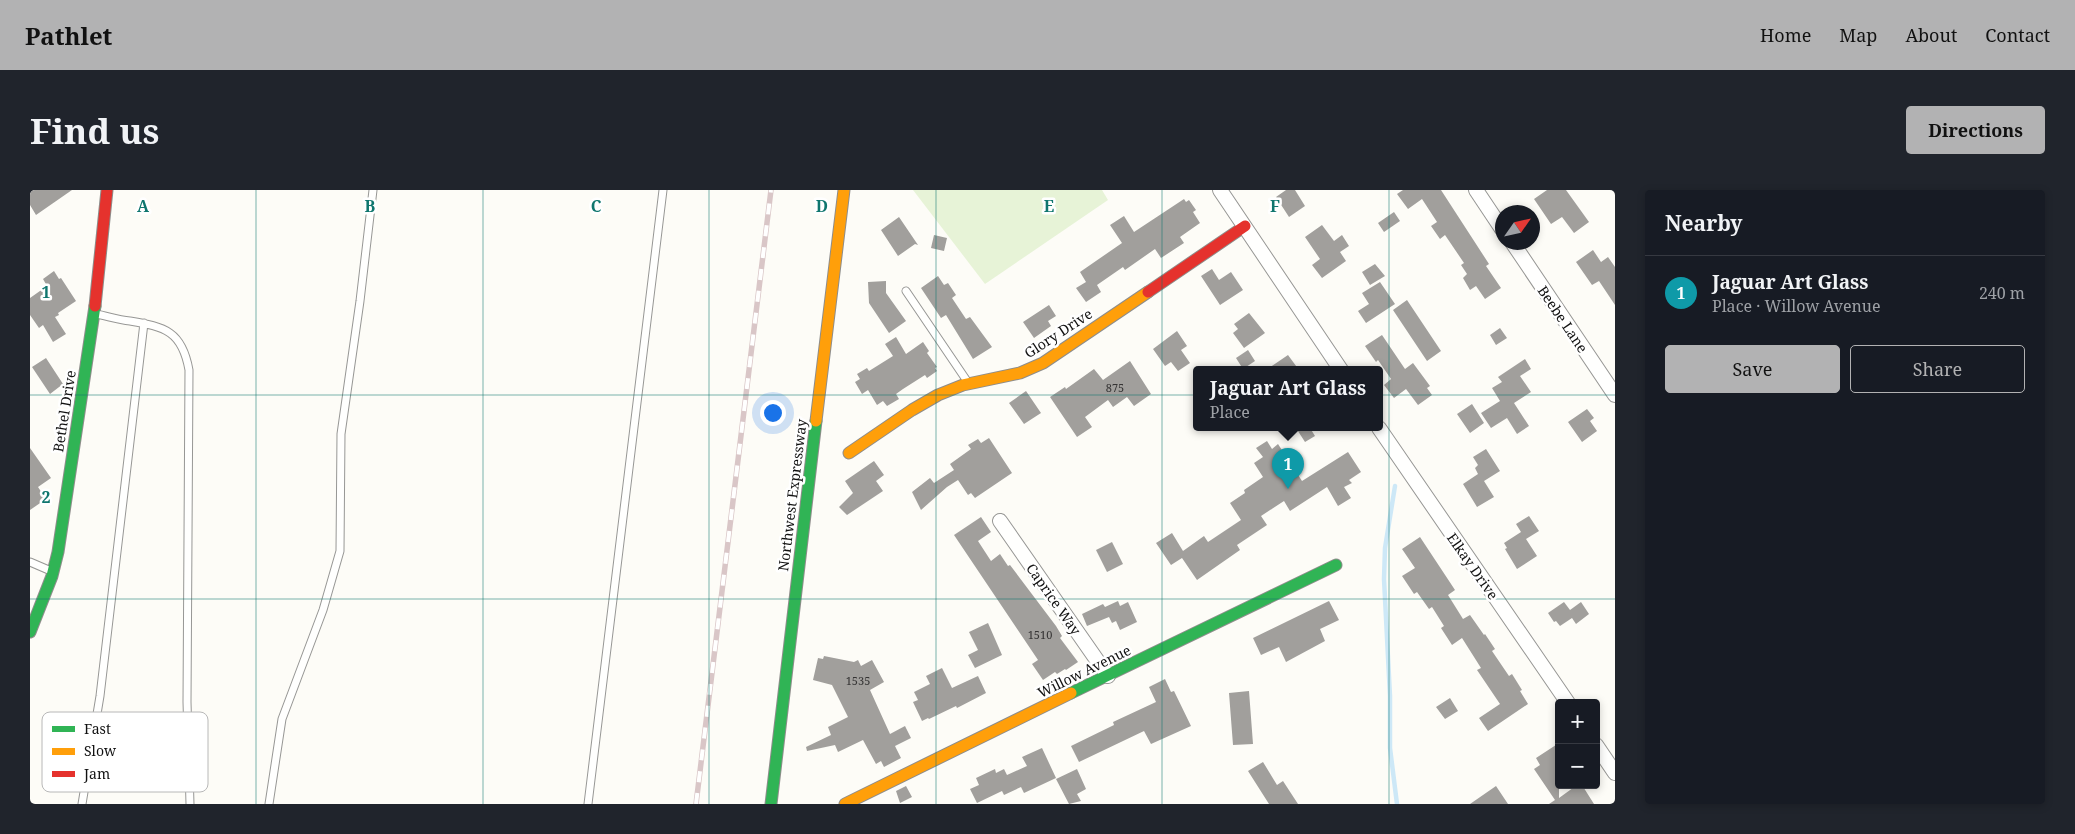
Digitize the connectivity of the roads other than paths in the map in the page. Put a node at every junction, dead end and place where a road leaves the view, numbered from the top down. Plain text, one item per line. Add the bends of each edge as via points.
1 (107, 190) edge
2 (373, 190) edge
3 (663, 190) edge
4 (844, 190) edge
5 (1220, 190) edge
6 (1476, 190) edge
7 (1495, 218) edge
8 (1245, 226) junction
9 (1517, 250) edge
10 (906, 291) dead end
11 (94, 314) junction
12 (144, 323) junction
13 (1338, 366) edge
14 (969, 384) junction
15 (1615, 395) edge
16 (1381, 431) edge
17 (849, 453) dead end
18 (1000, 521) dead end
19 (30, 562) edge
20 (1336, 566) dead end
21 (53, 572) junction
22 (30, 632) edge
23 (1108, 676) junction
24 (1565, 699) edge
25 (97, 712) edge
26 (187, 712) edge
27 (1600, 751) edge
28 (1615, 773) edge
29 (269, 804) edge
30 (588, 804) edge
31 (771, 804) edge
32 (845, 804) edge

1 - 11 street, Bethel Drive
2 - 29 lane via 341,434 340,551 323,610 282,719
3 - 30 lane
4 - 31 street, Northwest Expressway
5 - 8 street
6 - 7 street
8 - 13 street
8 - 14 street, Glory Drive via 1043,363 1019,374
9 - 15 street, Beebe Lane
10 - 14 lane
11 - 12 lane
11 - 21 street, Bethel Drive
12 - 25 lane
12 - 26 lane via 166,329 178,341 186,354 189,370
14 - 17 street, Glory Drive via 930,400
16 - 24 street, Elkay Drive
18 - 23 street, Caprice Way
19 - 21 lane
20 - 23 street, Willow Avenue
21 - 22 street, Bethel Drive
23 - 32 street, Willow Avenue
27 - 28 street

